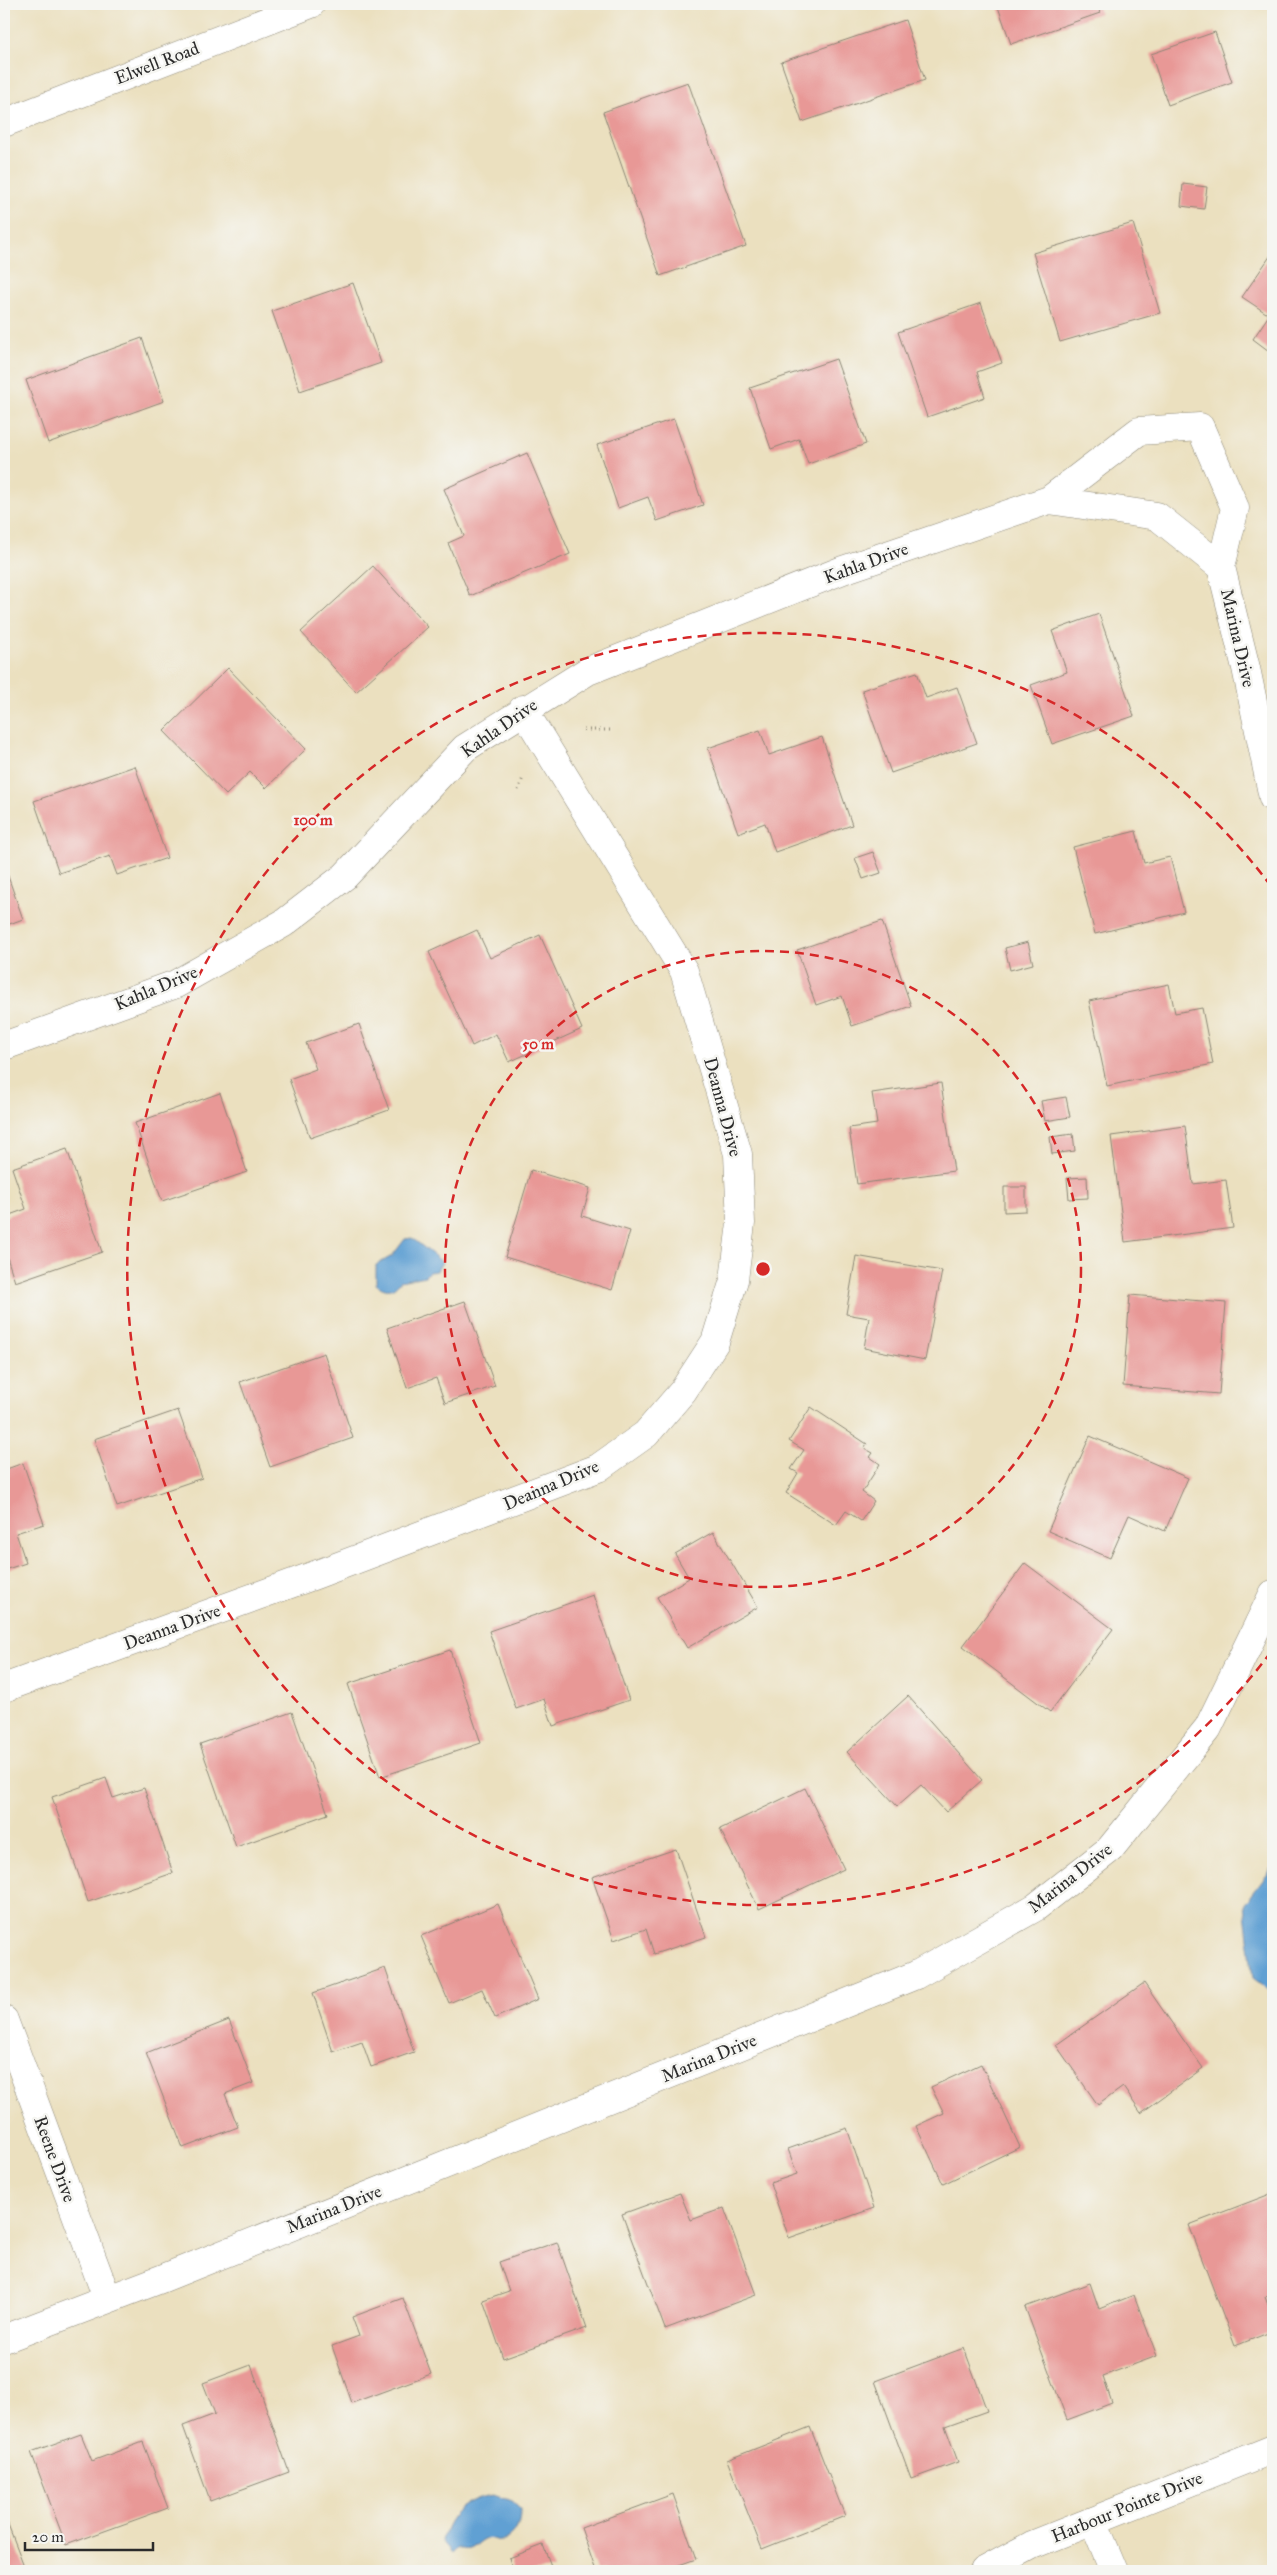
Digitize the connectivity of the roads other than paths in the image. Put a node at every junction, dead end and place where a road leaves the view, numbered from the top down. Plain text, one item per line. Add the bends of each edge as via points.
1 (311, 4) edge
2 (4, 123) edge
3 (1200, 428) joint
4 (1049, 500) junction
5 (1157, 516) joint
6 (1221, 567) junction
7 (523, 709) junction
8 (1273, 798) edge
9 (4, 1046) edge
10 (1273, 1594) edge
11 (4, 1688) edge
12 (4, 2020) edge
13 (107, 2298) junction
14 (4, 2339) edge
15 (1273, 2449) edge
16 (1093, 2521) junction
17 (984, 2571) edge
18 (1114, 2571) edge

1 - 2 street, Elwell Road
3 - 4 street, Kahla Drive via 1139,431
3 - 6 street, Marina Drive via 1235,508
4 - 5 street, Kahla Drive
4 - 7 street, Kahla Drive via 843,570 588,671
5 - 6 street, Marina Drive
6 - 8 street, Marina Drive
7 - 9 street, Kahla Drive via 465,748 345,876 284,923 176,984
7 - 11 street, Deanna Drive via 684,971 738,1154 741,1224 734,1280 715,1342 683,1391 646,1434 598,1468 333,1569
10 - 13 street, Marina Drive via 1208,1728 1110,1849 1036,1907 916,1975
12 - 13 street, Reene Drive
13 - 14 street, Marina Drive
15 - 16 street, Harbour Pointe Drive
16 - 17 street, Harbour Pointe Drive via 1032,2545
16 - 18 street

